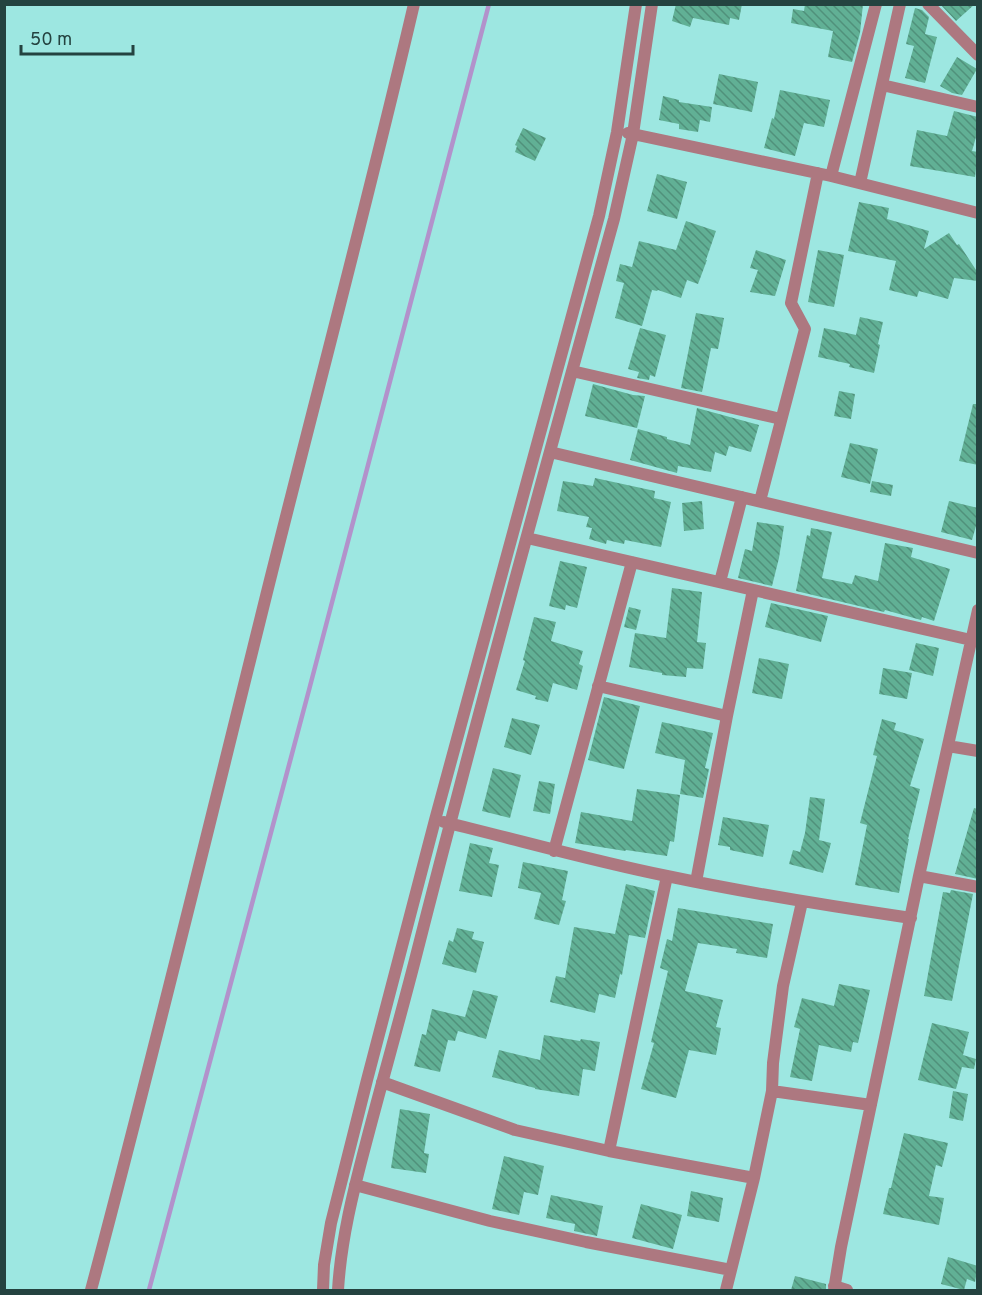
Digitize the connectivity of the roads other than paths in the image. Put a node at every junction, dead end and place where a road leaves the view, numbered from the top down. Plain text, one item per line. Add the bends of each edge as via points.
1 (414, 4) edge
2 (636, 4) edge
3 (652, 4) edge
4 (876, 4) edge
5 (900, 4) edge
6 (928, 4) edge
7 (978, 55) edge
8 (882, 85) junction
9 (978, 106) edge
10 (617, 132) junction
11 (633, 134) junction
12 (818, 173) junction
13 (831, 176) junction
14 (860, 183) junction
15 (978, 213) edge
16 (572, 371) junction
17 (782, 418) junction
18 (550, 452) junction
19 (742, 497) junction
20 (760, 501) junction
21 (527, 538) junction
22 (978, 553) edge
23 (632, 562) junction
24 (720, 582) junction
25 (753, 590) junction
26 (978, 610) edge
27 (971, 640) junction
28 (598, 686) junction
29 (727, 716) junction
30 (948, 746) junction
31 (978, 751) edge
32 (435, 820) junction
33 (450, 823) junction
34 (554, 851) junction
35 (667, 876) junction
36 (920, 876) junction
37 (696, 882) junction
38 (978, 887) edge
39 (802, 902) junction
40 (910, 918) junction
41 (382, 1082) junction
42 (772, 1091) junction
43 (871, 1105) junction
44 (609, 1151) junction
45 (754, 1178) junction
46 (355, 1185) junction
47 (731, 1270) junction
48 (834, 1288) edge
49 (91, 1290) edge
50 (323, 1290) edge
51 (338, 1290) edge
52 (726, 1290) edge
53 (847, 1290) edge

1 - 49 street
2 - 10 street
3 - 11 street
4 - 13 street
5 - 8 street
6 - 7 street
8 - 9 street
8 - 14 street
10 - 11 street
10 - 32 street via 599,216
11 - 12 street
11 - 16 street
12 - 13 street
12 - 17 street via 791,303 805,329
13 - 14 street
14 - 15 street
16 - 17 street
16 - 18 street
17 - 20 street
18 - 19 street
18 - 21 street
19 - 20 street
19 - 24 street
20 - 22 street
21 - 23 street
21 - 33 street
23 - 24 street
23 - 28 street
24 - 25 street
25 - 27 street
25 - 29 street
26 - 27 street
27 - 30 street
28 - 29 street
28 - 34 street
29 - 37 street
30 - 31 street
30 - 36 street
32 - 33 street
32 - 50 street via 331,1223
33 - 34 street
33 - 41 street
34 - 35 street
35 - 37 street
35 - 44 street
36 - 38 street
36 - 40 street
37 - 39 street
39 - 40 street
39 - 42 street via 783,986
40 - 43 street
41 - 44 street via 515,1130
41 - 46 street
42 - 43 street
42 - 45 street
43 - 48 street
44 - 45 street
45 - 47 street
46 - 47 street via 490,1221
46 - 51 street
47 - 52 street
48 - 53 street

